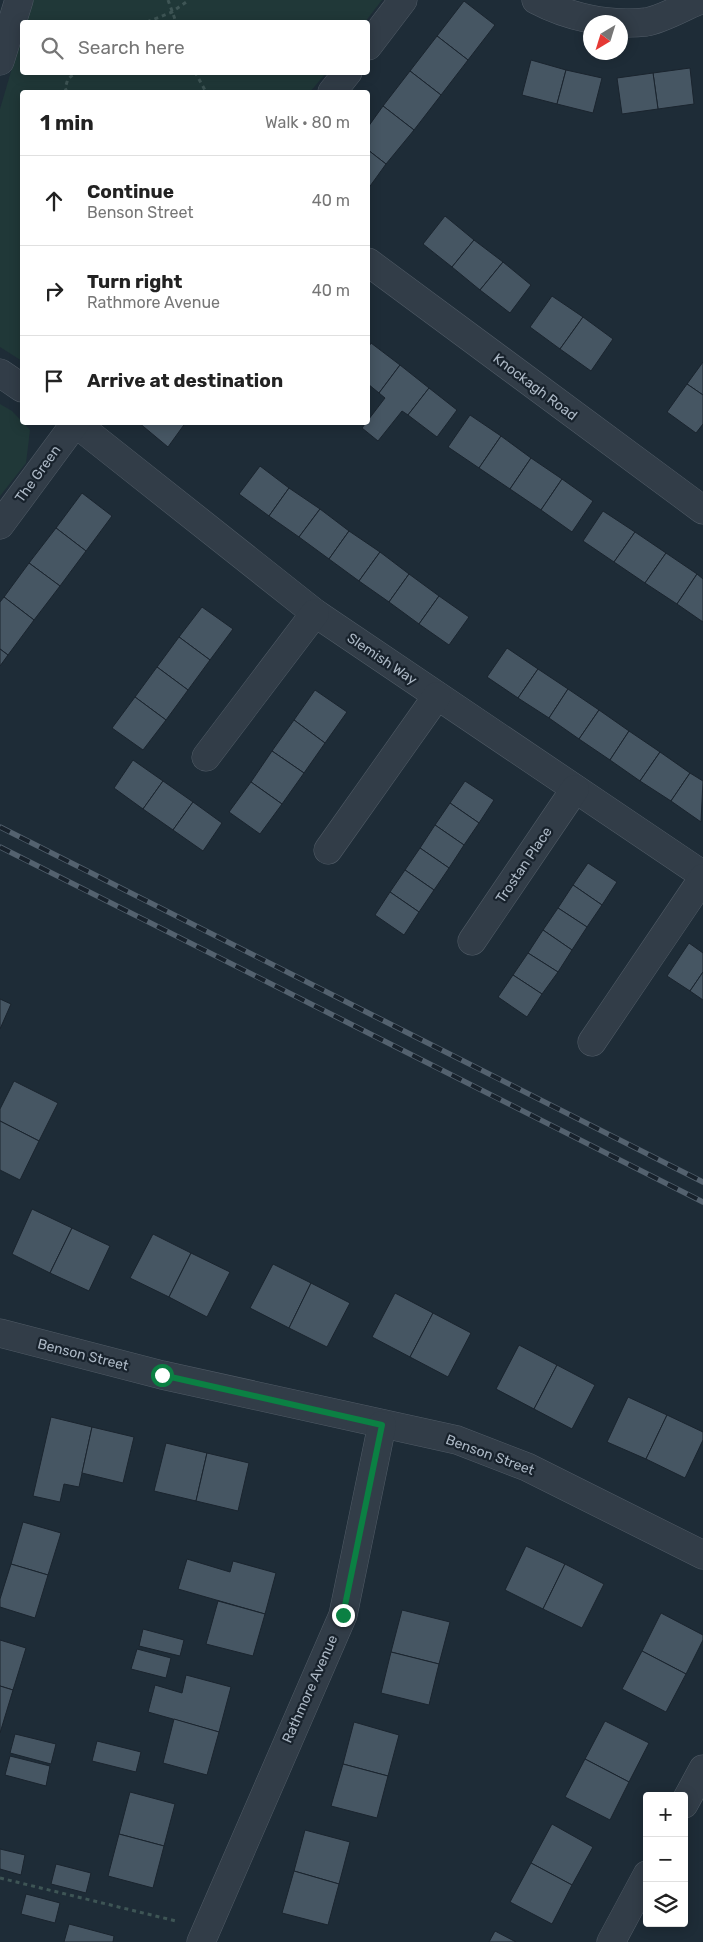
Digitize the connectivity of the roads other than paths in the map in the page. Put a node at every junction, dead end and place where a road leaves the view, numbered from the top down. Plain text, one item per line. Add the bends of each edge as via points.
1 (19, 0) edge
2 (403, 0) edge
3 (536, 0) edge
4 (700, 0) edge
5 (370, 43) edge
6 (2, 45) edge
7 (346, 75) edge
8 (334, 90) edge
9 (370, 263) edge
10 (0, 373) edge
11 (20, 387) edge
12 (74, 425) edge
13 (78, 425) edge
14 (703, 509) edge
15 (0, 526) edge
16 (315, 613) junction
17 (437, 696) junction
18 (206, 757) dead end
19 (575, 789) junction
20 (328, 850) dead end
21 (703, 876) edge
22 (472, 941) dead end
23 (592, 1042) dead end
24 (2, 1342) edge
25 (382, 1425) junction
26 (703, 1555) edge
27 (703, 1769) edge
28 (688, 1797) edge
29 (643, 1882) edge
30 (203, 1935) edge
31 (611, 1942) edge

1 - 6 street
2 - 5 street
3 - 4 street via 598,21 647,22
7 - 8 street
9 - 14 street, Knockagh Road
10 - 11 street
12 - 15 street, The Green
13 - 16 street, Slemish Way
16 - 17 street, Slemish Way
16 - 18 street
17 - 19 street, Slemish Way
17 - 20 street
19 - 21 street, Slemish Way
19 - 22 street, Trostan Place
21 - 23 street
24 - 25 street, Benson Street
25 - 26 street, Benson Street via 457,1440 528,1467
25 - 30 street, Rathmore Avenue via 343,1615
27 - 28 street
29 - 31 street

